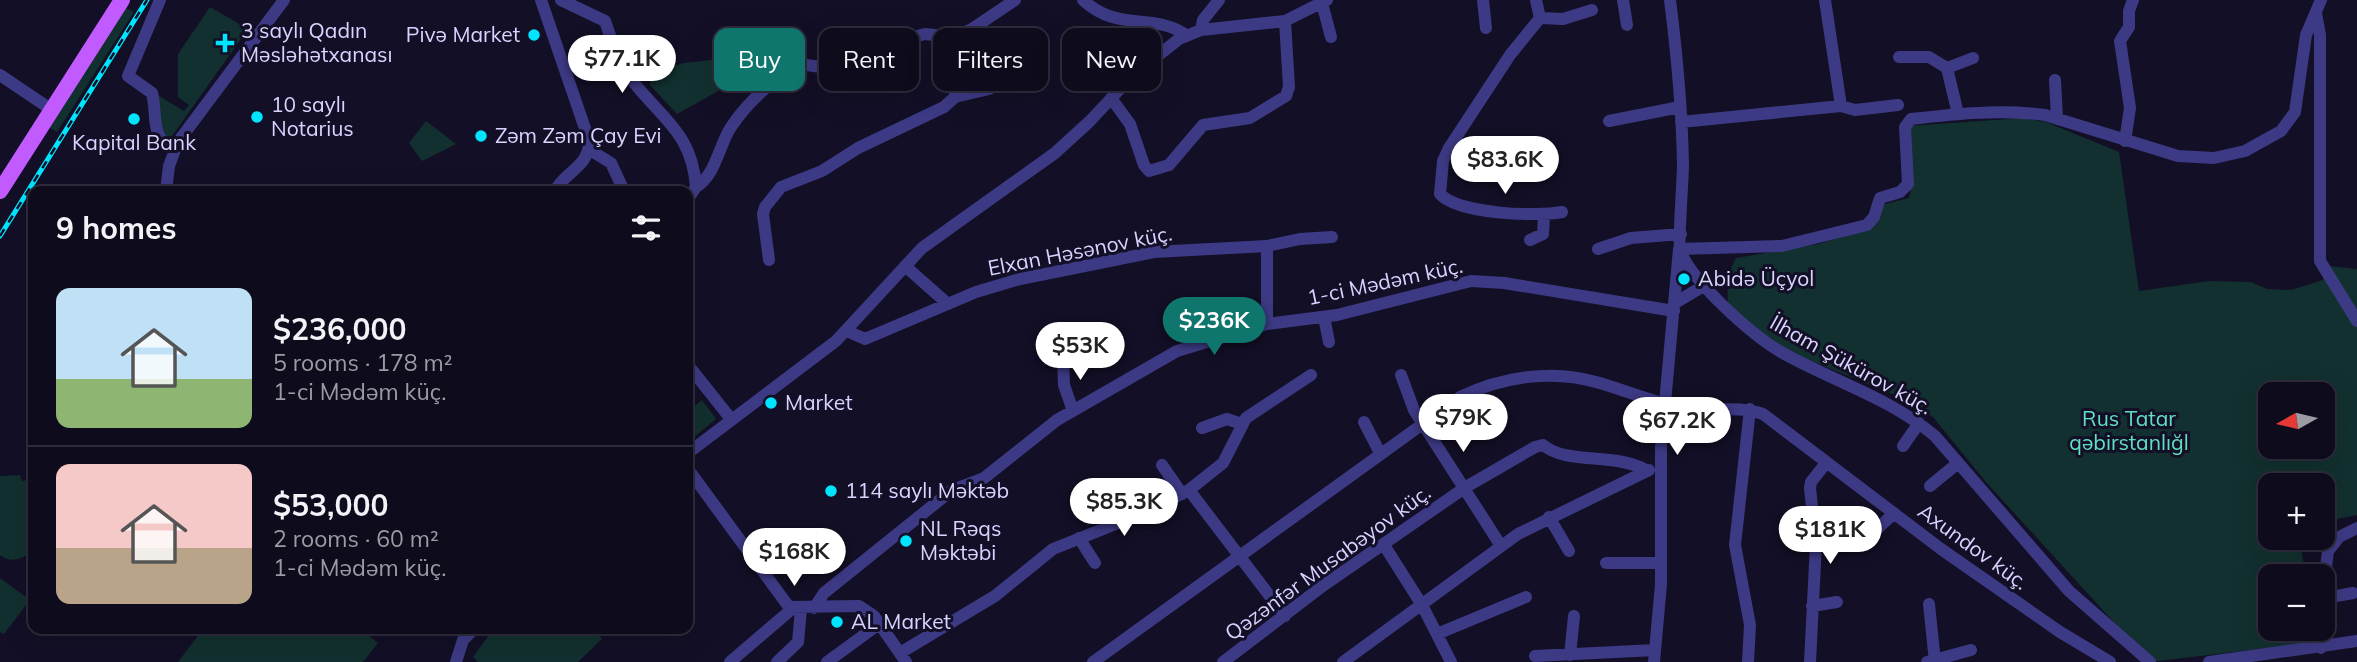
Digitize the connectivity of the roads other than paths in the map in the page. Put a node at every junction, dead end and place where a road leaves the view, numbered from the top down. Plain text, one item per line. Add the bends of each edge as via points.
1 (122, 0) edge
2 (160, 0) edge
3 (284, 0) edge
4 (541, 0) edge
5 (561, 0) edge
6 (1015, 0) edge
7 (1083, 0) edge
8 (1219, 0) edge
9 (1483, 0) edge
10 (1536, 0) edge
11 (1623, 0) edge
12 (1670, 0) edge
13 (1825, 0) edge
14 (2133, 0) edge
15 (2321, 0) edge
16 (1324, 2) edge
17 (1592, 10) dead end
18 (2316, 13) junction
19 (1541, 19) junction
20 (1285, 21) junction
21 (1627, 25) dead end
22 (973, 28) edge
23 (1486, 28) dead end
24 (1202, 30) junction
25 (933, 35) edge
26 (1186, 35) junction
27 (1331, 37) dead end
28 (1899, 57) dead end
29 (1973, 58) dead end
30 (1947, 68) junction
31 (0, 75) edge
32 (2055, 80) dead end
33 (955, 91) edge
34 (980, 91) edge
35 (955, 97) junction
36 (1111, 98) junction
37 (1898, 105) dead end
38 (1841, 106) junction
39 (1681, 107) junction
40 (52, 110) junction
41 (1958, 114) junction
42 (2057, 118) junction
43 (1609, 121) dead end
44 (1681, 122) junction
45 (2124, 141) junction
46 (174, 150) junction
47 (590, 150) junction
48 (167, 186) edge
49 (558, 186) edge
50 (622, 186) edge
51 (696, 187) junction
52 (0, 191) edge
53 (693, 192) edge
54 (1562, 212) dead end
55 (1545, 215) junction
56 (1681, 234) junction
57 (1332, 237) dead end
58 (1530, 240) dead end
59 (1267, 246) junction
60 (1598, 249) dead end
61 (1679, 249) junction
62 (769, 260) dead end
63 (905, 266) junction
64 (1705, 285) junction
65 (948, 304) junction
66 (1674, 307) junction
67 (1324, 317) junction
68 (2357, 321) edge
69 (1267, 324) junction
70 (847, 331) junction
71 (1329, 342) dead end
72 (1063, 359) dead end
73 (693, 371) edge
74 (1401, 375) dead end
75 (1311, 376) dead end
76 (1666, 404) junction
77 (1750, 409) junction
78 (1073, 411) junction
79 (731, 419) junction
80 (1364, 422) dead end
81 (1422, 423) junction
82 (1919, 423) junction
83 (1241, 424) junction
84 (1202, 428) dead end
85 (1903, 446) dead end
86 (693, 449) edge
87 (1380, 453) junction
88 (1826, 463) junction
89 (1958, 463) junction
90 (1161, 465) dead end
91 (1660, 468) junction
92 (1646, 470) junction
93 (693, 475) edge
94 (1930, 486) dead end
95 (1466, 487) junction
96 (1186, 492) junction
97 (1894, 513) junction
98 (1549, 517) junction
99 (2357, 528) edge
100 (1871, 535) dead end
101 (1079, 538) junction
102 (1384, 545) junction
103 (1501, 546) junction
104 (1569, 551) dead end
105 (1238, 556) junction
106 (1095, 563) dead end
107 (1606, 563) dead end
108 (1660, 563) junction
109 (2325, 564) edge
110 (2353, 593) dead end
111 (2335, 596) edge
112 (1525, 597) dead end
113 (1837, 602) dead end
114 (1929, 604) dead end
115 (1422, 605) junction
116 (1812, 606) junction
117 (814, 608) junction
118 (796, 609) junction
119 (1574, 616) dead end
120 (1285, 617) junction
121 (879, 624) junction
122 (462, 634) edge
123 (1437, 634) junction
124 (2323, 641) edge
125 (2357, 641) edge
126 (2325, 647) junction
127 (1971, 650) dead end
128 (1570, 654) junction
129 (1535, 656) dead end
130 (1655, 656) edge
131 (903, 658) edge
132 (1932, 661) edge
133 (456, 662) edge
134 (730, 662) edge
135 (778, 662) edge
136 (827, 662) edge
137 (1093, 662) edge
138 (1223, 662) edge
139 (1343, 662) edge
140 (1451, 662) edge
141 (1748, 662) edge
142 (1810, 662) edge
143 (2110, 662) edge
144 (2150, 662) edge
145 (2210, 662) edge
146 (2333, 662) edge

1 - 40 main road
2 - 46 street via 128,76 152,93 155,129
3 - 46 street
4 - 47 street
5 - 51 street via 606,20 629,76 684,139
6 - 22 street
7 - 26 street via 1122,21 1168,24
8 - 24 street via 1203,19
9 - 23 street
10 - 19 street
11 - 21 street
12 - 39 street
13 - 38 street
14 - 45 street via 2129,27 2120,41 2130,108
15 - 18 street
16 - 20 street
16 - 27 street
17 - 19 street via 1563,19
18 - 45 street via 2306,35 2295,112 2271,138 2245,151 2200,159
18 - 68 street via 2320,35 2320,261
19 - 55 street via 1510,55 1449,148 1439,183 1445,199 1504,212
20 - 24 street
20 - 36 street via 1286,96 1250,118 1203,125 1169,165 1149,171 1130,124
24 - 26 street
25 - 51 street via 875,47 821,67 799,64 767,86 733,123 706,178
26 - 36 street
28 - 30 street via 1929,57
29 - 30 street
30 - 41 street
31 - 40 street
32 - 42 street
33 - 35 street
34 - 35 street
35 - 62 street via 822,171 781,187 763,214
36 - 63 street via 1055,153 933,239
37 - 38 street via 1855,110
38 - 44 street
39 - 43 street
39 - 44 street
40 - 52 main road
41 - 42 street via 2026,112
41 - 61 street via 1907,122 1908,184 1900,192 1880,198 1867,225 1782,246
42 - 45 street
44 - 56 street
46 - 48 street
47 - 49 street via 579,168
47 - 50 street via 611,163
51 - 53 street
54 - 55 street
55 - 58 street via 1543,234
56 - 60 street via 1631,238
56 - 61 street
57 - 59 street, Elxan Həsənov küç.
59 - 65 street, Elxan Həsənov küç. via 1154,252 1020,279
59 - 69 street
61 - 64 street, İlham Şükürov küç.
61 - 66 street
63 - 65 street
63 - 70 street
64 - 66 street
64 - 82 street, İlham Şükürov küç. via 1768,344
65 - 70 street, Elxan Həsənov küç. via 865,339
66 - 67 street, 1-ci Mədəm küç. via 1471,281
66 - 76 street
67 - 69 street, 1-ci Mədəm küç.
67 - 71 street
69 - 78 street, 1-ci Mədəm küç. via 1166,356
70 - 79 street
72 - 78 street via 1064,385
73 - 79 street
74 - 81 street
75 - 83 street
76 - 77 street, Axundov küç.
76 - 81 street, Axundov küç. via 1567,376 1526,377 1479,387
76 - 91 street
77 - 88 street, Axundov küç. via 1778,423
77 - 141 street via 1735,545 1750,625
78 - 117 street, 1-ci Mədəm küç. via 984,478 952,490 824,593
79 - 86 street
80 - 87 street
81 - 87 street, Axundov küç.
81 - 95 street
82 - 85 street
82 - 89 street, İlham Şükürov küç.
83 - 84 street via 1227,419
83 - 96 street via 1223,463
87 - 105 street, Axundov küç.
88 - 97 street, Axundov küç.
88 - 116 street via 1811,482 1816,544
89 - 94 street
89 - 144 street, İlham Şükürov küç. via 2070,592
90 - 96 street
91 - 92 street
91 - 108 street
92 - 95 street, Qəzənfər Musabəyov küç. via 1622,460 1555,454 1539,445
92 - 98 street
93 - 118 street
95 - 102 street, Qəzənfər Musabəyov küç.
95 - 103 street
96 - 101 street
96 - 105 street
97 - 100 street
97 - 143 street, Axundov küç. via 2060,632
98 - 103 street
98 - 104 street
99 - 109 street via 2339,537
101 - 106 street
101 - 131 street via 1044,555 995,596
102 - 115 street
102 - 120 street, Qəzənfər Musabəyov küç.
103 - 115 street
105 - 120 street
105 - 137 street, Axundov küç.
107 - 108 street
108 - 130 street
110 - 111 street
112 - 123 street
113 - 116 street
114 - 132 street
115 - 123 street
115 - 139 street
116 - 142 street
117 - 118 street
117 - 121 street via 859,606
118 - 134 street
118 - 135 street via 798,642
119 - 128 street
120 - 138 street, Qəzənfər Musabəyov küç.
121 - 131 street
121 - 136 street
122 - 133 street
123 - 140 street
124 - 126 street
125 - 126 street
126 - 145 street
126 - 146 street
127 - 132 street
128 - 129 street
128 - 130 street

